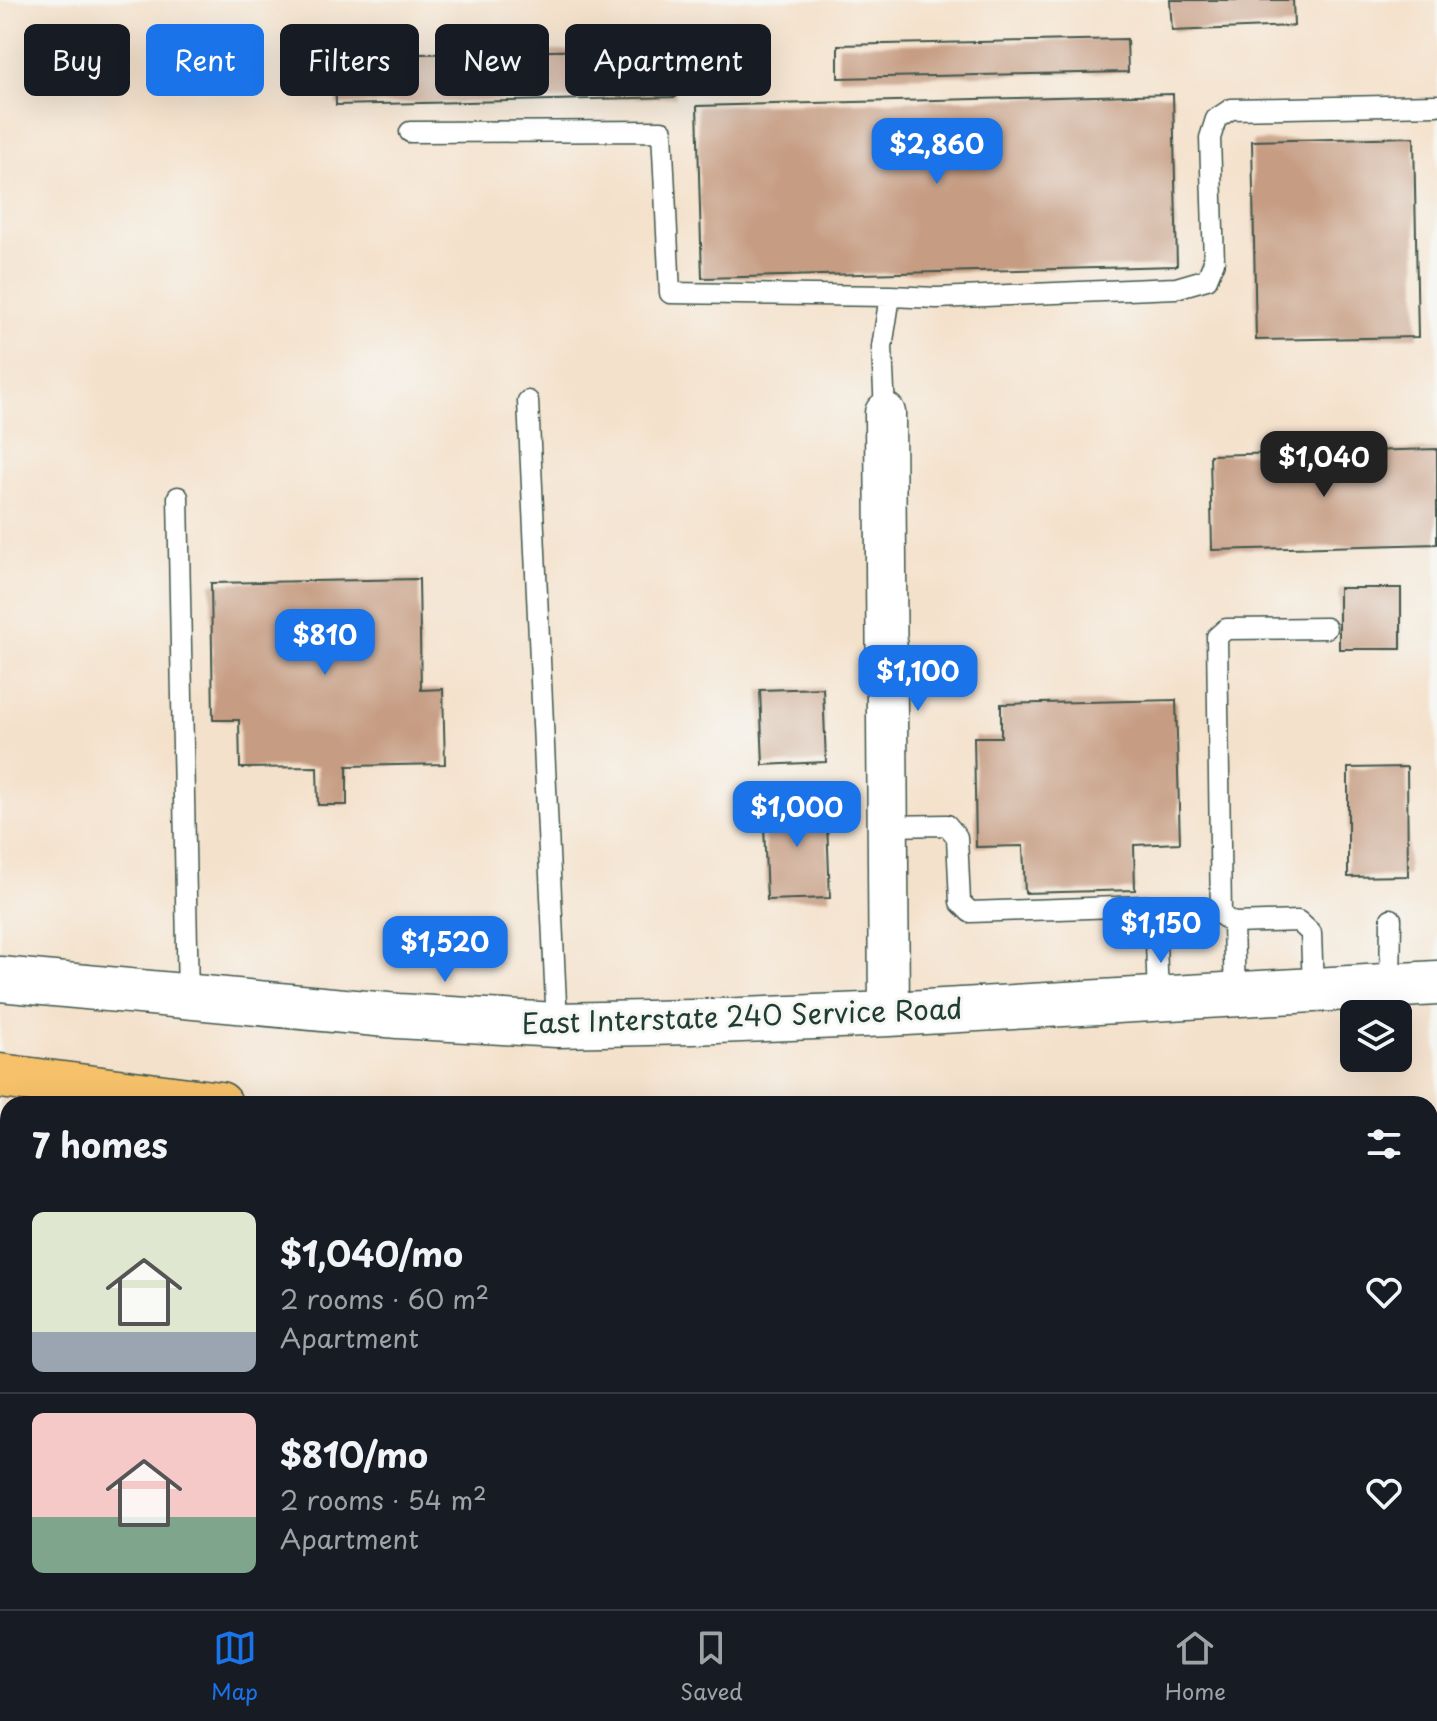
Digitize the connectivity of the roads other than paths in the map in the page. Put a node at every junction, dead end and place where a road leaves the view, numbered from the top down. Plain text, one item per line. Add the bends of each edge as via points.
1 (1437, 105) edge
2 (410, 132) dead end
3 (890, 296) junction
4 (528, 401) dead end
5 (885, 413) joint
6 (178, 497) dead end
7 (1326, 628) dead end
8 (887, 826) junction
9 (1391, 919) dead end
10 (1233, 923) junction
11 (0, 979) edge
12 (1437, 983) edge
13 (1390, 986) junction
14 (1313, 989) junction
15 (1235, 995) junction
16 (188, 997) junction
17 (1158, 999) junction
18 (889, 1014) junction
19 (557, 1025) junction
20 (0, 1076) edge
21 (157, 1096) edge

1 - 3 lane via 1231,109 1216,119 1210,138 1214,262 1207,279 1176,288
2 - 3 lane via 662,131 670,293
3 - 5 lane via 882,347
4 - 19 lane
5 - 8 street
6 - 16 lane
7 - 10 lane via 1226,629 1217,637 1221,915
8 - 17 lane via 947,825 957,837 960,902 970,912 1147,906 1155,914
8 - 18 street
9 - 13 lane
10 - 14 lane via 1298,921 1311,933
10 - 15 lane
11 - 16 street, East Interstate 240 Service Road
12 - 13 street, East Interstate 240 Service Road
13 - 14 street, East Interstate 240 Service Road
14 - 15 street, East Interstate 240 Service Road
15 - 17 street, East Interstate 240 Service Road
16 - 19 street, East Interstate 240 Service Road
17 - 18 street, East Interstate 240 Service Road
18 - 19 street, East Interstate 240 Service Road
20 - 21 highway

